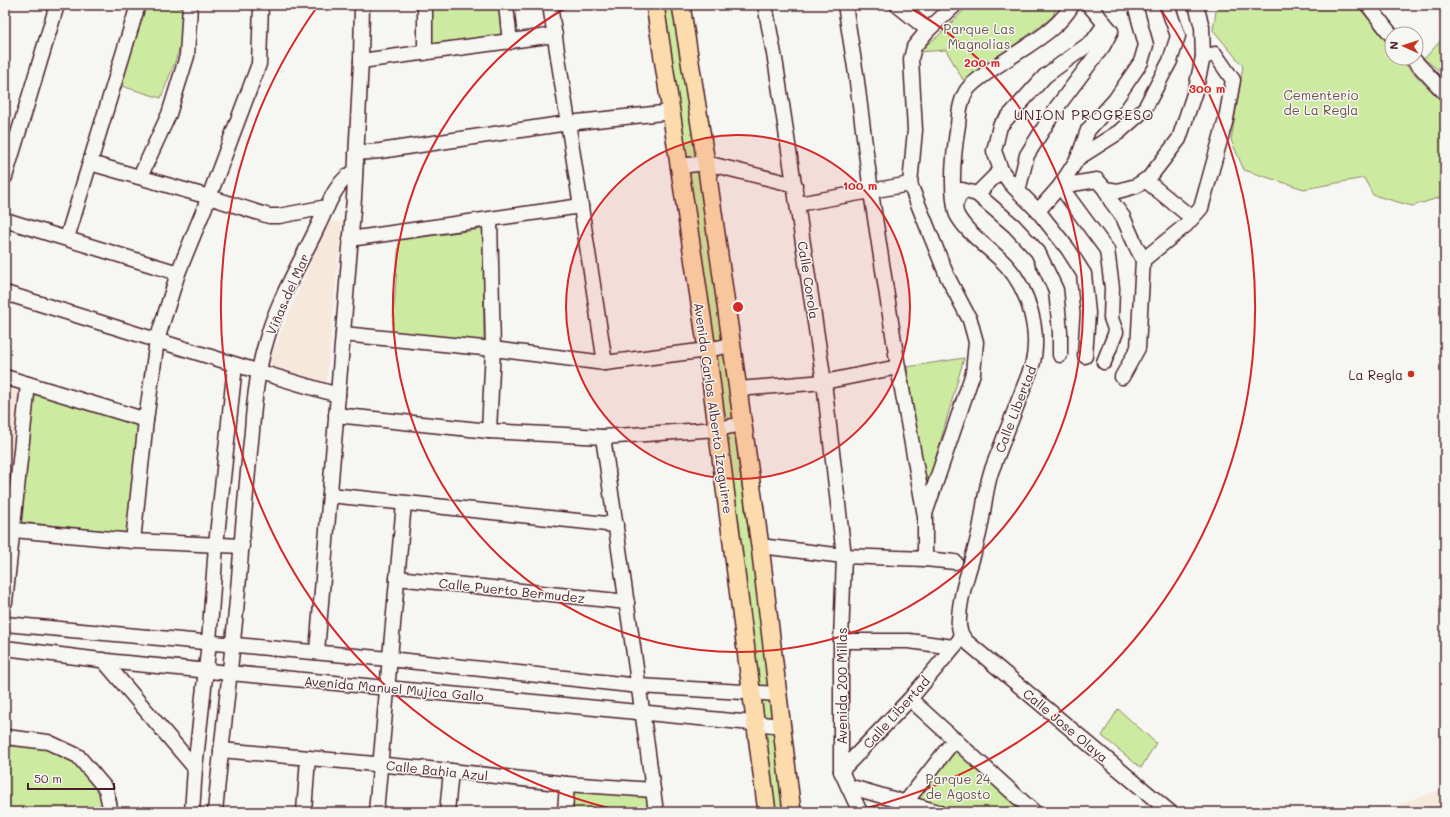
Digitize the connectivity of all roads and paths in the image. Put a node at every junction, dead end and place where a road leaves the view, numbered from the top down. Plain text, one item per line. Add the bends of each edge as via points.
1 (57, 5) edge
2 (138, 5) edge
3 (190, 5) edge
4 (260, 5) edge
5 (362, 5) edge
6 (425, 5) edge
7 (506, 5) edge
8 (550, 5) edge
9 (655, 5) edge
10 (681, 5) edge
11 (765, 5) edge
12 (845, 5) edge
13 (897, 5) edge
14 (955, 5) edge
15 (1072, 5) edge
16 (1090, 5) edge
17 (1135, 5) edge
18 (1167, 5) edge
19 (1197, 5) edge
20 (1368, 5) edge
21 (1105, 24) junction
22 (1384, 26) edge
23 (928, 30) junction
24 (555, 36) junction
25 (510, 42) junction
26 (425, 54) junction
27 (1203, 57) junction
28 (361, 61) junction
29 (1420, 66) edge
30 (1445, 93) edge
31 (672, 112) junction
32 (568, 123) junction
33 (9, 149) edge
34 (356, 153) junction
35 (1078, 158) junction
36 (90, 163) junction
37 (706, 163) junction
38 (680, 166) junction
39 (1001, 170) junction
40 (355, 172) junction
41 (140, 177) junction
42 (5, 178) edge
43 (1145, 180) junction
44 (910, 184) junction
45 (794, 185) junction
46 (1060, 186) junction
47 (1105, 189) junction
48 (1018, 191) junction
49 (871, 192) junction
50 (977, 194) junction
51 (209, 197) junction
52 (798, 204) junction
53 (955, 204) junction
54 (581, 206) junction
55 (327, 207) junction
56 (1038, 211) junction
57 (1192, 218) junction
58 (5, 220) edge
59 (490, 220) junction
60 (67, 238) junction
61 (350, 239) junction
62 (1143, 260) junction
63 (178, 273) junction
64 (5, 294) edge
65 (343, 334) junction
66 (157, 340) junction
67 (731, 345) junction
68 (494, 349) junction
69 (707, 350) junction
70 (1060, 354) dead end
71 (1085, 356) dead end
72 (1104, 362) dead end
73 (605, 363) junction
74 (235, 365) junction
75 (898, 367) junction
76 (258, 373) junction
77 (5, 377) edge
78 (1122, 377) dead end
79 (824, 382) junction
80 (28, 384) junction
81 (738, 389) junction
82 (338, 395) junction
83 (336, 415) junction
84 (146, 420) junction
85 (743, 424) junction
86 (717, 429) junction
87 (489, 431) junction
88 (603, 437) junction
89 (330, 495) junction
90 (404, 503) junction
91 (924, 516) junction
92 (616, 525) junction
93 (13, 530) junction
94 (133, 541) junction
95 (216, 545) junction
96 (242, 546) junction
97 (760, 546) junction
98 (844, 556) junction
99 (925, 559) junction
100 (955, 562) dead end
101 (397, 578) junction
102 (5, 602) edge
103 (627, 602) junction
104 (5, 624) edge
105 (841, 641) junction
106 (209, 642) junction
107 (957, 642) junction
108 (232, 644) junction
109 (5, 648) edge
110 (316, 652) junction
111 (390, 659) junction
112 (104, 660) junction
113 (206, 670) junction
114 (230, 672) junction
115 (639, 686) junction
116 (387, 687) junction
117 (751, 692) junction
118 (778, 694) junction
119 (910, 699) junction
120 (643, 713) junction
121 (756, 723) junction
122 (783, 726) junction
123 (5, 737) edge
124 (955, 739) junction
125 (220, 750) junction
126 (308, 758) junction
127 (380, 765) junction
128 (195, 768) junction
129 (451, 771) junction
130 (841, 771) junction
131 (568, 784) junction
132 (848, 786) junction
133 (653, 790) junction
134 (906, 803) junction
135 (111, 812) edge
136 (192, 812) edge
137 (215, 812) edge
138 (304, 812) edge
139 (376, 812) edge
140 (447, 812) edge
141 (565, 812) edge
142 (656, 812) edge
143 (767, 812) edge
144 (792, 812) edge
145 (860, 812) edge
146 (938, 812) edge
147 (1034, 812) edge
148 (1170, 812) edge

1 - 33 street
2 - 36 street
3 - 41 street via 188,56 169,114
4 - 51 street via 259,64
5 - 28 street
6 - 26 street
7 - 25 street
8 - 24 street
9 - 31 main road, Avenida Carlos Alberto Izaguirre
10 - 37 main road, Avenida Carlos Alberto Izaguirre
11 - 45 street, Calle Corola
12 - 49 street
13 - 23 street
14 - 23 street
15 - 53 street, Calle Libertad via 1064,19 968,89 960,106 953,151
16 - 21 street
17 - 35 street via 1146,45 1141,62 1115,100 1088,130
18 - 35 street via 1178,36 1170,61 1144,110 1119,132
19 - 27 street via 1202,27
20 - 22 street
21 - 39 street via 1093,41 1045,76 1000,126 994,151
21 - 48 street via 1111,31 1103,46 1057,106 1027,154
23 - 44 street via 914,47 911,59 915,130
24 - 25 street
24 - 32 street
25 - 26 street
26 - 28 street
27 - 43 street via 1179,139
27 - 57 street via 1215,54 1233,80 1226,119 1201,208
28 - 34 street
29 - 30 street
31 - 32 street
31 - 38 main road, Avenida Carlos Alberto Izaguirre
32 - 34 street via 380,152
32 - 54 street
33 - 42 street
34 - 40 street
35 - 46 street
36 - 41 street
36 - 60 street
37 - 38 street
37 - 45 street
37 - 67 main road, Avenida Carlos Alberto Izaguirre
38 - 69 main road, Avenida Carlos Alberto Izaguirre
39 - 48 street
39 - 50 street
40 - 55 street, Viñas del Mar via 341,182
40 - 61 street
41 - 51 street
43 - 47 street via 1136,186 1118,191
43 - 57 street
44 - 49 street
44 - 91 street via 947,276 970,320 976,342 973,373
45 - 52 street, Calle Corola
46 - 47 street via 1097,180
46 - 56 street
46 - 72 street via 1107,250 1112,288 1111,318 1116,332
47 - 62 street via 1110,201 1123,217
48 - 56 street
49 - 52 street
49 - 75 street
50 - 53 street via 962,190
50 - 70 street via 1014,226 1038,252 1056,290
51 - 55 street via 269,216
51 - 63 street
52 - 79 street, Calle Corola
53 - 107 street, Calle Libertad via 956,214 968,230 1006,265 1021,286 1031,311 1036,345 1032,366 986,488 980,529 970,572 961,596
54 - 59 street
54 - 73 street
55 - 76 street, Viñas del Mar via 283,296 266,341
56 - 71 street via 1084,274 1088,313
57 - 62 street
58 - 60 street
59 - 61 street
59 - 68 street
60 - 63 street
61 - 65 street
62 - 78 street via 1138,348
63 - 66 street
64 - 66 street
65 - 68 street
65 - 82 street
66 - 74 street
66 - 84 street
67 - 69 street
67 - 81 main road, Avenida Carlos Alberto Izaguirre
68 - 73 street
68 - 87 street
69 - 73 street
69 - 86 main road, Avenida Carlos Alberto Izaguirre
74 - 76 street
74 - 95 street
75 - 79 street
75 - 91 street
76 - 82 street
76 - 96 street, Viñas del Mar
77 - 80 street
79 - 81 street
79 - 98 street, Calle Corola
80 - 84 street
80 - 93 street
81 - 85 main road, Avenida Carlos Alberto Izaguirre
82 - 83 street
83 - 87 street
83 - 89 street
84 - 94 street
85 - 86 street
85 - 97 main road, Avenida Carlos Alberto Izaguirre
86 - 88 street
86 - 117 main road, Avenida Carlos Alberto Izaguirre
87 - 88 street
88 - 92 street
89 - 90 street
89 - 110 street
90 - 92 street
90 - 101 street
91 - 99 street
92 - 103 street
93 - 94 street
93 - 102 street
94 - 95 street
95 - 96 street
95 - 106 street
96 - 108 street, Viñas del Mar
97 - 98 street
97 - 118 main road, Avenida Carlos Alberto Izaguirre
98 - 99 street
98 - 105 street, Avenida 200 Millas
99 - 100 street
101 - 103 street, Calle Puerto Bermudez
101 - 111 street
103 - 115 street
104 - 106 street, Avenida Manuel Mujica Gallo
105 - 107 street
105 - 130 street, Avenida 200 Millas
106 - 108 street, Avenida Manuel Mujica Gallo
106 - 113 street
107 - 119 street, Calle Libertad
107 - 148 street, Calle Jose Olaya
108 - 110 street, Avenida Manuel Mujica Gallo
108 - 114 street, Viñas del Mar
109 - 112 street, Avenida Manuel Mujica Gallo
110 - 111 street, Avenida Manuel Mujica Gallo
111 - 115 street, Avenida Manuel Mujica Gallo
111 - 116 street
112 - 113 street, Avenida Manuel Mujica Gallo
112 - 128 street
113 - 114 street, Avenida Manuel Mujica Gallo
113 - 128 street
114 - 116 street, Avenida Manuel Mujica Gallo
114 - 125 street, Viñas del Mar
115 - 117 street, Avenida Manuel Mujica Gallo
115 - 120 street
116 - 120 street, Avenida Manuel Mujica Gallo
116 - 127 street
117 - 118 street, Avenida Manuel Mujica Gallo
117 - 121 main road, Avenida Carlos Alberto Izaguirre
118 - 122 main road, Avenida Carlos Alberto Izaguirre
119 - 124 street
119 - 130 street, Calle Libertad
120 - 121 street, Avenida Manuel Mujica Gallo
120 - 133 street
121 - 122 street, Avenida Manuel Mujica Gallo
121 - 143 main road, Avenida Carlos Alberto Izaguirre
122 - 144 main road, Avenida Carlos Alberto Izaguirre
123 - 135 street via 48,742 78,756 106,790
124 - 134 street
124 - 147 street
125 - 126 street, Calle Bahia Azul
125 - 137 street, Viñas del Mar
126 - 127 street, Calle Bahia Azul
126 - 138 street
127 - 129 street, Calle Bahia Azul
127 - 139 street
128 - 136 street
129 - 131 street, Calle Bahia Azul
129 - 140 street
130 - 132 street, Avenida 200 Millas
131 - 133 street, Calle Bahia Azul
131 - 141 street
132 - 134 street
132 - 145 street, Avenida 200 Millas
133 - 142 street
134 - 146 street

